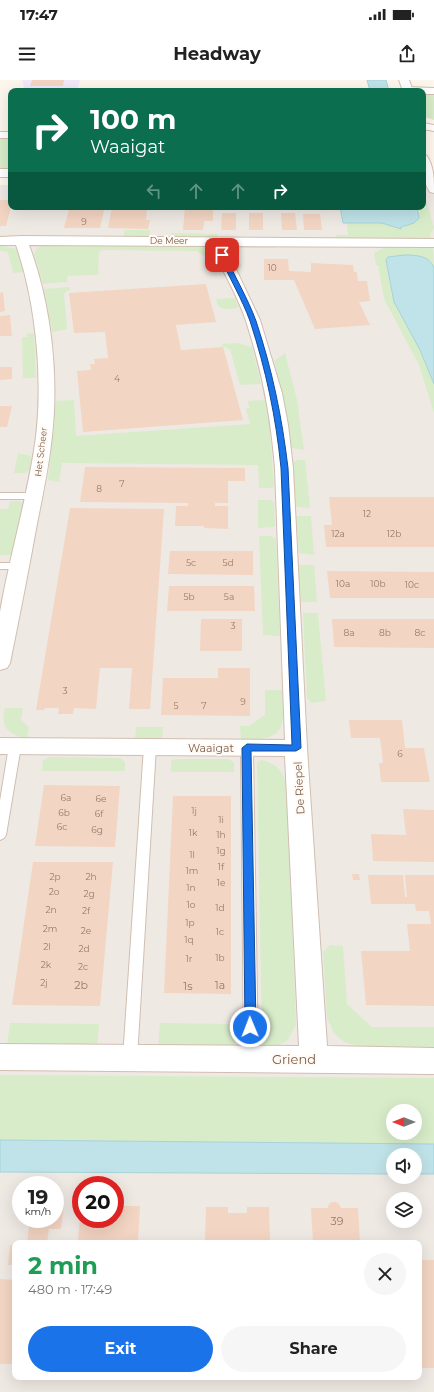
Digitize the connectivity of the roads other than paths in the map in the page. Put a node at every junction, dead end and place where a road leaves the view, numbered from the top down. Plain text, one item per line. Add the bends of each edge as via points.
1 (429, 156) edge
2 (426, 176) edge
3 (434, 189) edge
4 (21, 240) junction
5 (0, 241) edge
6 (216, 242) junction
7 (434, 243) edge
8 (0, 496) edge
9 (34, 496) junction
10 (0, 566) edge
11 (20, 566) junction
12 (2, 643) edge
13 (0, 663) edge
14 (8, 746) edge
15 (150, 747) junction
16 (247, 748) junction
17 (296, 748) junction
18 (0, 835) edge
19 (0, 1057) edge
20 (130, 1058) junction
21 (251, 1058) junction
22 (314, 1059) junction
23 (434, 1061) edge

1 - 2 street
2 - 3 street
4 - 5 street, De Meer
4 - 6 street, De Meer
4 - 9 street, Het Scheer via 37,294 45,373 44,436
6 - 7 street, De Meer
6 - 17 street, De Riepel via 253,320 274,393 280,425
8 - 9 lane
9 - 11 street, Het Scheer
10 - 11 lane
11 - 12 street, Het Scheer
12 - 13 street, Het Scheer
14 - 15 street, Waaigat
14 - 18 lane, Waaigat
15 - 16 street, Waaigat
15 - 20 lane
16 - 17 street, Waaigat
16 - 21 lane
17 - 22 street, De Riepel
19 - 20 street, Griend
20 - 21 street, Griend
21 - 22 street, Griend
22 - 23 street, Griend

